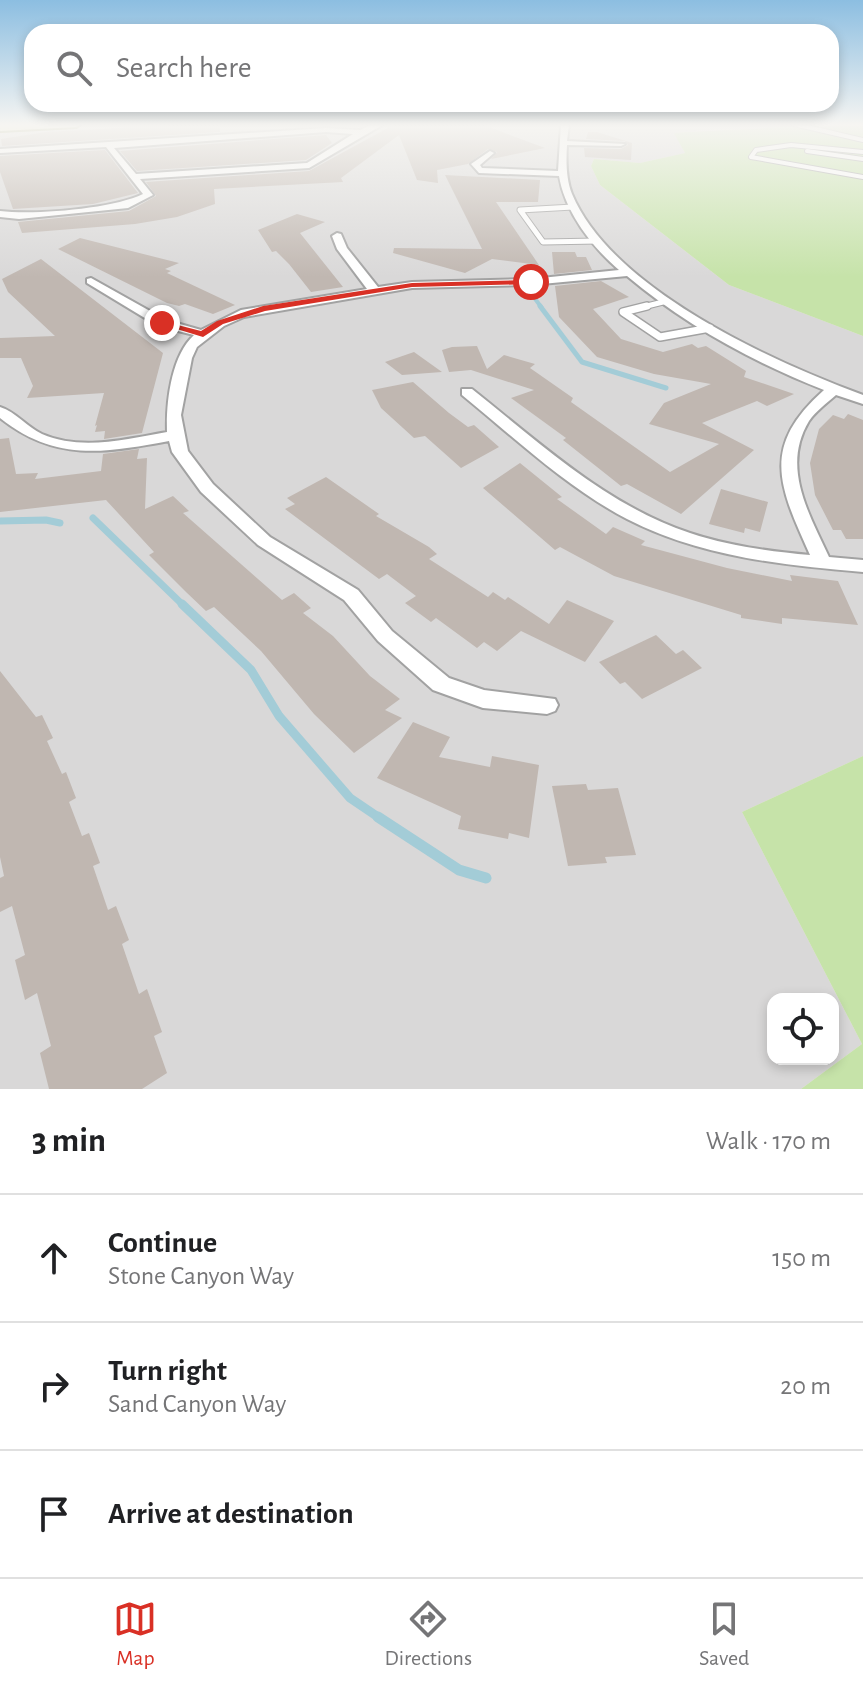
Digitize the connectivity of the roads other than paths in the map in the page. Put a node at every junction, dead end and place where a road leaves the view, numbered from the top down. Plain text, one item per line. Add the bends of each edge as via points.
1 (562, 174) edge
2 (166, 175) edge
3 (134, 177) joint
4 (573, 207) junction
5 (1, 215) edge
6 (337, 236) dead end
7 (598, 241) junction
8 (629, 272) junction
9 (366, 279) junction
10 (91, 281) dead end
11 (441, 283) junction
12 (375, 291) junction
13 (667, 301) junction
14 (710, 328) junction
15 (203, 334) junction
16 (833, 390) junction
17 (467, 392) dead end
18 (863, 400) edge
19 (0, 411) edge
20 (175, 435) junction
21 (822, 562) junction
22 (863, 566) edge
23 (547, 705) dead end

1 - 4 street
2 - 3 street
3 - 5 street via 148,195 128,205
4 - 7 street
4 - 7 lane via 520,210 543,242
6 - 9 street
7 - 8 street
8 - 11 street via 544,282
8 - 13 street
9 - 11 street via 426,272
9 - 12 street
10 - 15 street via 162,323
11 - 12 street
12 - 15 street via 263,309
13 - 14 street
13 - 14 lane via 623,312 660,337
14 - 16 street
15 - 20 street via 185,358
16 - 18 street
16 - 21 street via 803,419 789,444 786,464 788,485
17 - 21 street via 587,485 658,528 751,553
19 - 20 street via 35,436 62,445 97,447
20 - 23 street via 180,452 230,512 264,541 351,595 385,636 441,684 483,699
21 - 22 street

